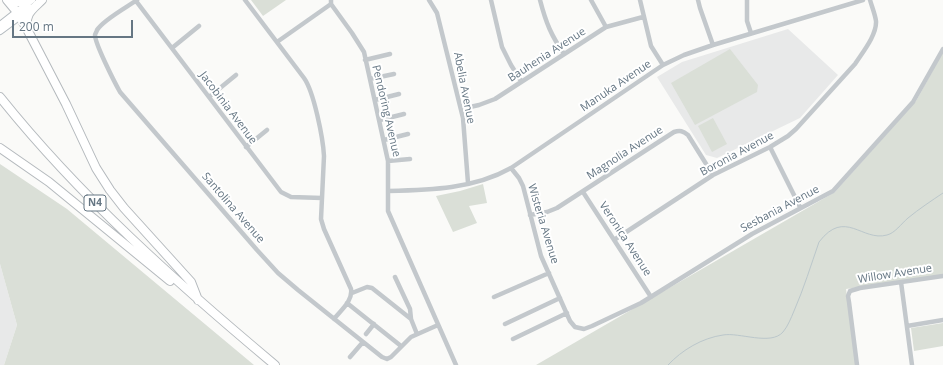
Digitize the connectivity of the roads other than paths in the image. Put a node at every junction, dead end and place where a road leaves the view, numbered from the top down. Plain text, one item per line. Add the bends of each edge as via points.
1 (7, 0) edge
2 (11, 0) edge
3 (29, 0) edge
4 (32, 0) edge
5 (42, 0) edge
6 (136, 0) edge
7 (245, 0) edge
8 (429, 0) edge
9 (491, 0) edge
10 (540, 0) edge
11 (591, 0) edge
12 (640, 0) edge
13 (698, 0) edge
14 (747, 0) edge
15 (863, 0) edge
16 (870, 0) edge
17 (331, 2) edge
18 (18, 14) junction
19 (643, 17) junction
20 (0, 25) edge
21 (199, 26) dead end
22 (606, 27) junction
23 (26, 29) junction
24 (0, 31) edge
25 (751, 33) junction
26 (277, 42) junction
27 (713, 45) junction
28 (172, 48) junction
29 (943, 48) edge
30 (390, 54) dead end
31 (564, 54) junction
32 (365, 60) junction
33 (663, 65) junction
34 (394, 74) dead end
35 (236, 75) dead end
36 (370, 80) junction
37 (521, 81) junction
38 (399, 94) dead end
39 (0, 97) edge
40 (209, 97) junction
41 (375, 100) junction
42 (461, 109) junction
43 (404, 114) dead end
44 (380, 120) junction
45 (267, 130) dead end
46 (408, 134) dead end
47 (384, 140) junction
48 (246, 147) junction
49 (770, 147) junction
50 (0, 148) edge
51 (410, 160) dead end
52 (388, 161) junction
53 (511, 168) junction
54 (713, 175) junction
55 (468, 183) junction
56 (388, 191) junction
57 (583, 192) junction
58 (322, 198) junction
59 (800, 208) junction
60 (530, 215) junction
61 (614, 240) junction
62 (549, 273) junction
63 (943, 276) edge
64 (395, 277) dead end
65 (901, 282) junction
66 (352, 293) junction
67 (494, 297) dead end
68 (651, 297) junction
69 (560, 298) junction
70 (199, 300) junction
71 (347, 303) junction
72 (567, 313) junction
73 (334, 319) junction
74 (411, 319) junction
75 (943, 320) edge
76 (374, 324) junction
77 (505, 324) dead end
78 (438, 326) junction
79 (907, 326) junction
80 (578, 329) joint
81 (366, 334) dead end
82 (417, 334) junction
83 (513, 339) dead end
84 (363, 342) junction
85 (401, 346) junction
86 (350, 357) dead end
87 (275, 365) edge
88 (456, 365) edge
89 (857, 365) edge
90 (912, 365) edge

1 - 18 highway
2 - 3 highway via 20,3
4 - 18 main road
5 - 18 main road
5 - 23 highway via 28,13
6 - 28 street, Jacobinia Avenue
6 - 73 street, Santolina Avenue via 104,23 96,30 95,35 120,92 278,273
7 - 26 street
8 - 42 street, Abelia Avenue via 437,13
9 - 37 street via 502,47
10 - 31 street via 550,34
11 - 22 street
12 - 19 street
13 - 27 street
14 - 25 street via 747,21
15 - 25 street, Manuka Avenue
16 - 49 street, Boronia Avenue via 876,27 855,64 796,129
17 - 26 street
17 - 32 street, Pendoring Avenue via 362,48
18 - 20 main road
18 - 23 highway
18 - 24 main road
19 - 22 street, Bauhenia Avenue
19 - 33 street via 651,46
21 - 28 street
22 - 31 street, Bauhenia Avenue
23 - 70 highway via 96,168 110,190 191,282
25 - 27 street, Manuka Avenue
26 - 58 street via 311,91 323,146
27 - 33 street, Manuka Avenue
28 - 40 street, Jacobinia Avenue
29 - 59 street, Sesbania Avenue via 913,102 838,186 827,195
30 - 32 street
31 - 37 street, Bauhenia Avenue
32 - 36 street, Pendoring Avenue
33 - 53 street, Manuka Avenue
34 - 36 street
35 - 40 street
36 - 41 street, Pendoring Avenue
37 - 42 street, Bauhenia Avenue via 487,103
38 - 41 street
39 - 70 highway, N4 via 71,178 141,248
40 - 48 street, Jacobinia Avenue
41 - 44 street, Pendoring Avenue
42 - 55 street, Abelia Avenue
43 - 44 street
44 - 47 street, Pendoring Avenue
45 - 48 street
46 - 47 street
47 - 52 street, Pendoring Avenue
48 - 58 street, Jacobinia Avenue via 281,192 291,197
49 - 54 street, Boronia Avenue
49 - 59 street
50 - 70 highway via 49,182 157,271
51 - 52 street
52 - 56 street, Pendoring Avenue
53 - 55 street, Manuka Avenue via 496,176
53 - 60 street, Wisteria Avenue via 523,186
54 - 57 street, Magnolia Avenue via 688,135 678,131
54 - 61 street, Boronia Avenue
55 - 56 street, Manuka Avenue via 438,190
56 - 78 street, Pendoring Avenue via 388,210
57 - 60 street, Magnolia Avenue via 557,208
57 - 61 street, Veronica Avenue
58 - 66 street via 321,219 324,230
59 - 68 street, Sesbania Avenue via 740,241
60 - 62 street, Wisteria Avenue via 537,244
61 - 68 street, Veronica Avenue
62 - 67 street
62 - 69 street, Wisteria Avenue
63 - 65 street, Willow Avenue
64 - 74 street via 410,309
65 - 79 street
65 - 89 street, Willow Avenue via 850,291 848,296
66 - 71 street
66 - 74 street via 367,287 372,288
68 - 80 street, Sesbania Avenue via 592,326
69 - 72 street, Wisteria Avenue
69 - 77 street
70 - 87 highway, N4
71 - 73 street
71 - 76 street
72 - 80 street, Wisteria Avenue
72 - 83 street
73 - 84 street, Santolina Avenue
74 - 82 street
75 - 79 street
76 - 81 street
76 - 85 street
78 - 82 street, Santolina Avenue
78 - 88 street, Pendoring Avenue
79 - 90 street
82 - 85 street, Santolina Avenue
84 - 85 street, Santolina Avenue via 387,358
84 - 86 street

